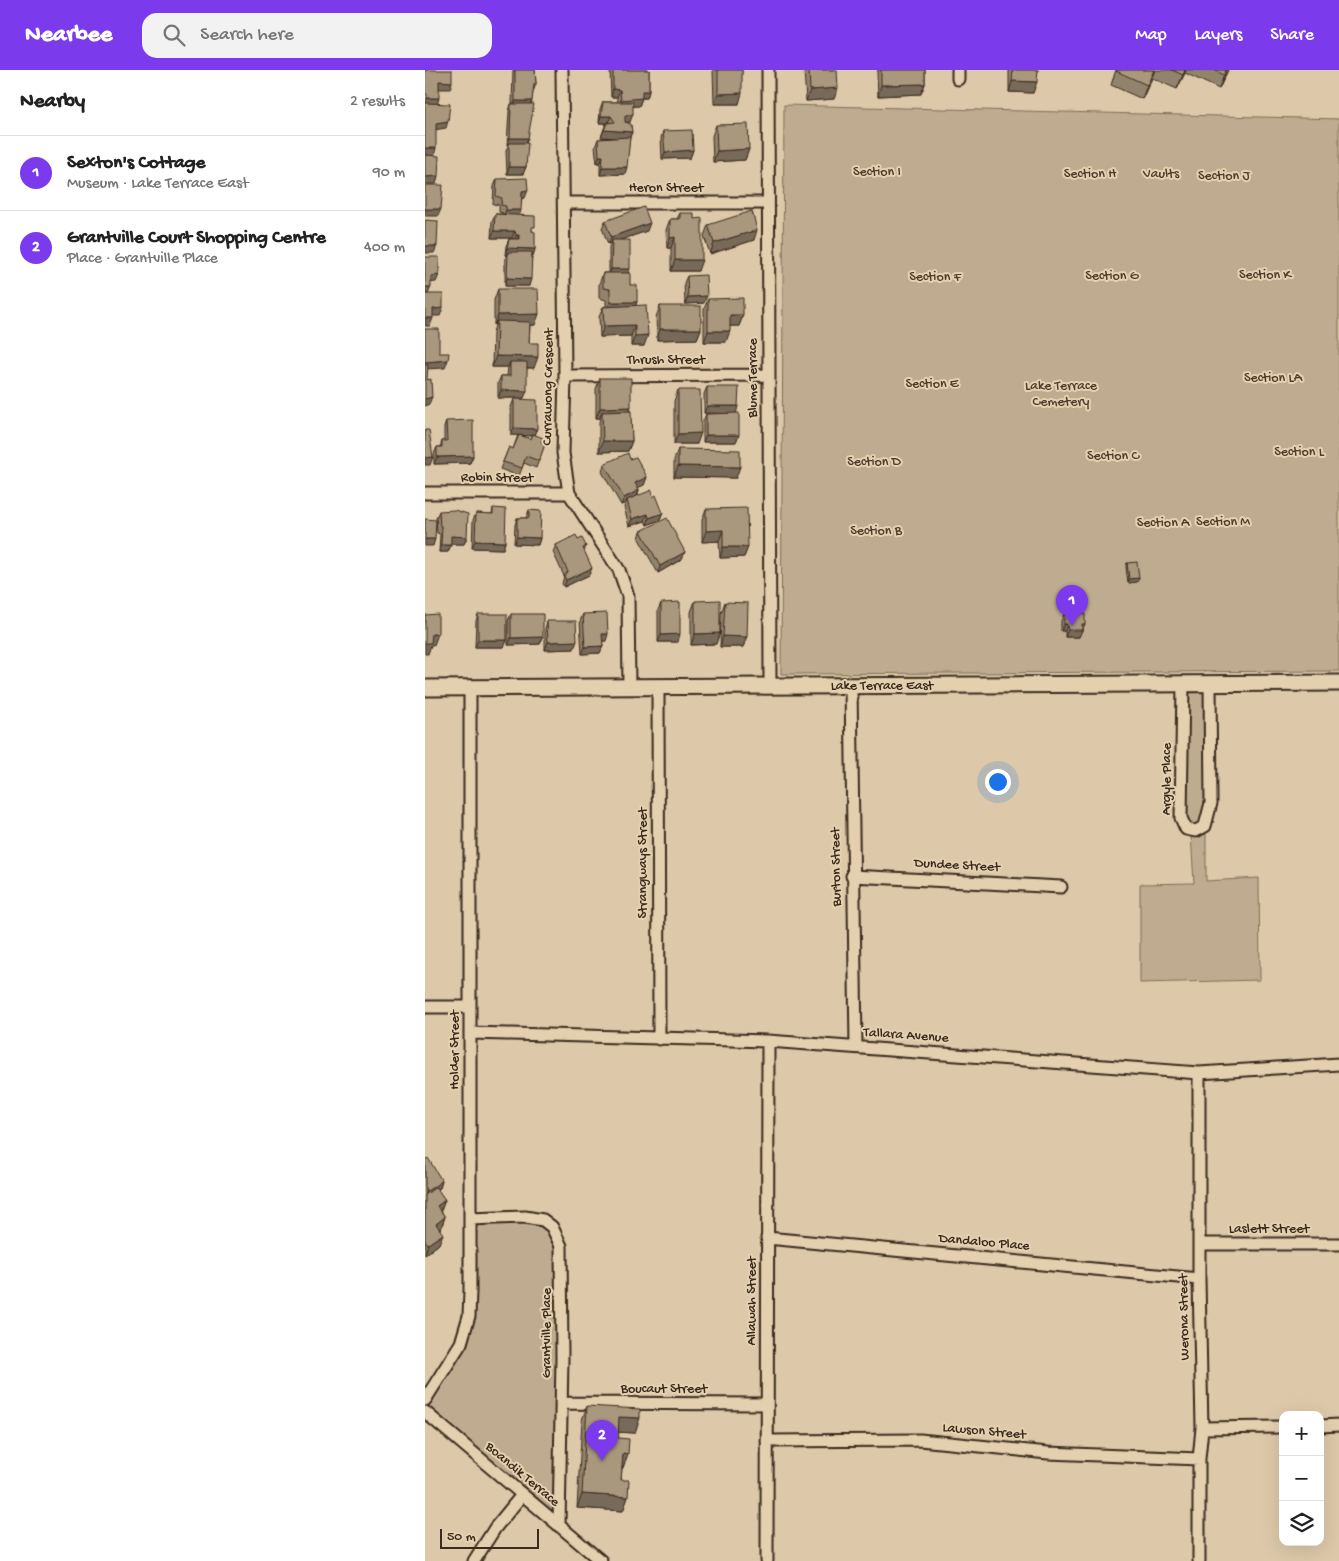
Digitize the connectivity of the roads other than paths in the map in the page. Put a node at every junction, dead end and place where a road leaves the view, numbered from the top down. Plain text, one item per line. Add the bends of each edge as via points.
1 (562, 70) edge
2 (768, 70) edge
3 (564, 203) junction
4 (768, 203) junction
5 (768, 375) junction
6 (565, 376) junction
7 (425, 493) edge
8 (569, 493) junction
9 (1339, 683) edge
10 (1183, 684) junction
11 (1211, 684) junction
12 (770, 686) junction
13 (851, 686) junction
14 (425, 688) edge
15 (470, 688) junction
16 (629, 688) junction
17 (658, 688) junction
18 (852, 876) junction
19 (1061, 887) dead end
20 (425, 1007) edge
21 (470, 1007) junction
22 (470, 1033) junction
23 (659, 1039) junction
24 (768, 1041) junction
25 (855, 1047) junction
26 (1339, 1064) edge
27 (1199, 1073) junction
28 (470, 1219) junction
29 (767, 1238) junction
30 (1199, 1244) junction
31 (1339, 1244) edge
32 (1199, 1279) junction
33 (425, 1400) edge
34 (561, 1403) junction
35 (767, 1404) junction
36 (425, 1412) edge
37 (1339, 1425) edge
38 (1279, 1426) edge
39 (1324, 1426) edge
40 (1202, 1428) junction
41 (767, 1441) junction
42 (1199, 1459) junction
43 (522, 1495) junction
44 (559, 1526) junction
45 (474, 1561) edge
46 (601, 1561) edge
47 (767, 1561) edge
48 (1199, 1561) edge

1 - 3 street, Currawong Crescent
2 - 4 street, Blume Terrace
3 - 4 street, Heron Street
3 - 6 street, Currawong Crescent
4 - 5 street, Blume Terrace
5 - 6 street, Thrush Street
5 - 12 street, Blume Terrace
6 - 8 street, Currawong Crescent via 563,453
7 - 8 street, Robin Street
8 - 16 street, Currawong Crescent via 588,518 624,582 628,596
9 - 11 street, Lake Terrace East
10 - 11 street, Lake Terrace East
10 - 11 street, Argyle Place via 1181,818 1186,829 1196,831 1205,826 1211,803
10 - 13 street, Lake Terrace East
12 - 13 street, Lake Terrace East
12 - 17 street, Lake Terrace East
13 - 18 street, Burton Street
14 - 15 street, Lake Terrace East
15 - 16 street, Lake Terrace East
15 - 21 street, Holder Street
16 - 17 street, Lake Terrace East
17 - 23 street, Strangways Street
18 - 19 street, Dundee Street
18 - 25 street, Burton Street
20 - 21 street
21 - 22 street, Holder Street
22 - 23 street, Tallara Avenue
22 - 28 street, Holder Street
23 - 24 street, Tallara Avenue
24 - 25 street, Tallara Avenue
24 - 29 street, Allawah Street
25 - 27 street, Tallara Avenue
26 - 27 street, Tallara Avenue
27 - 30 street, Werona Street
28 - 33 street, Holder Street via 470,1292 466,1331 455,1356
28 - 34 street, Grantville Place via 525,1217 543,1220 558,1236 563,1263
29 - 32 street, Dandaloo Place
29 - 35 street, Allawah Street
30 - 31 street, Laslett Street
30 - 32 street, Werona Street
32 - 40 street, Werona Street
34 - 35 street, Boucaut Street
34 - 44 street, Grantville Place
35 - 41 street, Allawah Street
36 - 43 street, Boandik Terrace
37 - 39 street
38 - 40 street
40 - 42 street, Werona Street
41 - 42 street, Lawson Street via 920,1440 1048,1453
41 - 47 street, Allawah Street
42 - 48 street, Werona Street
43 - 44 street, Boandik Terrace
43 - 45 street
44 - 46 street, Boandik Terrace

